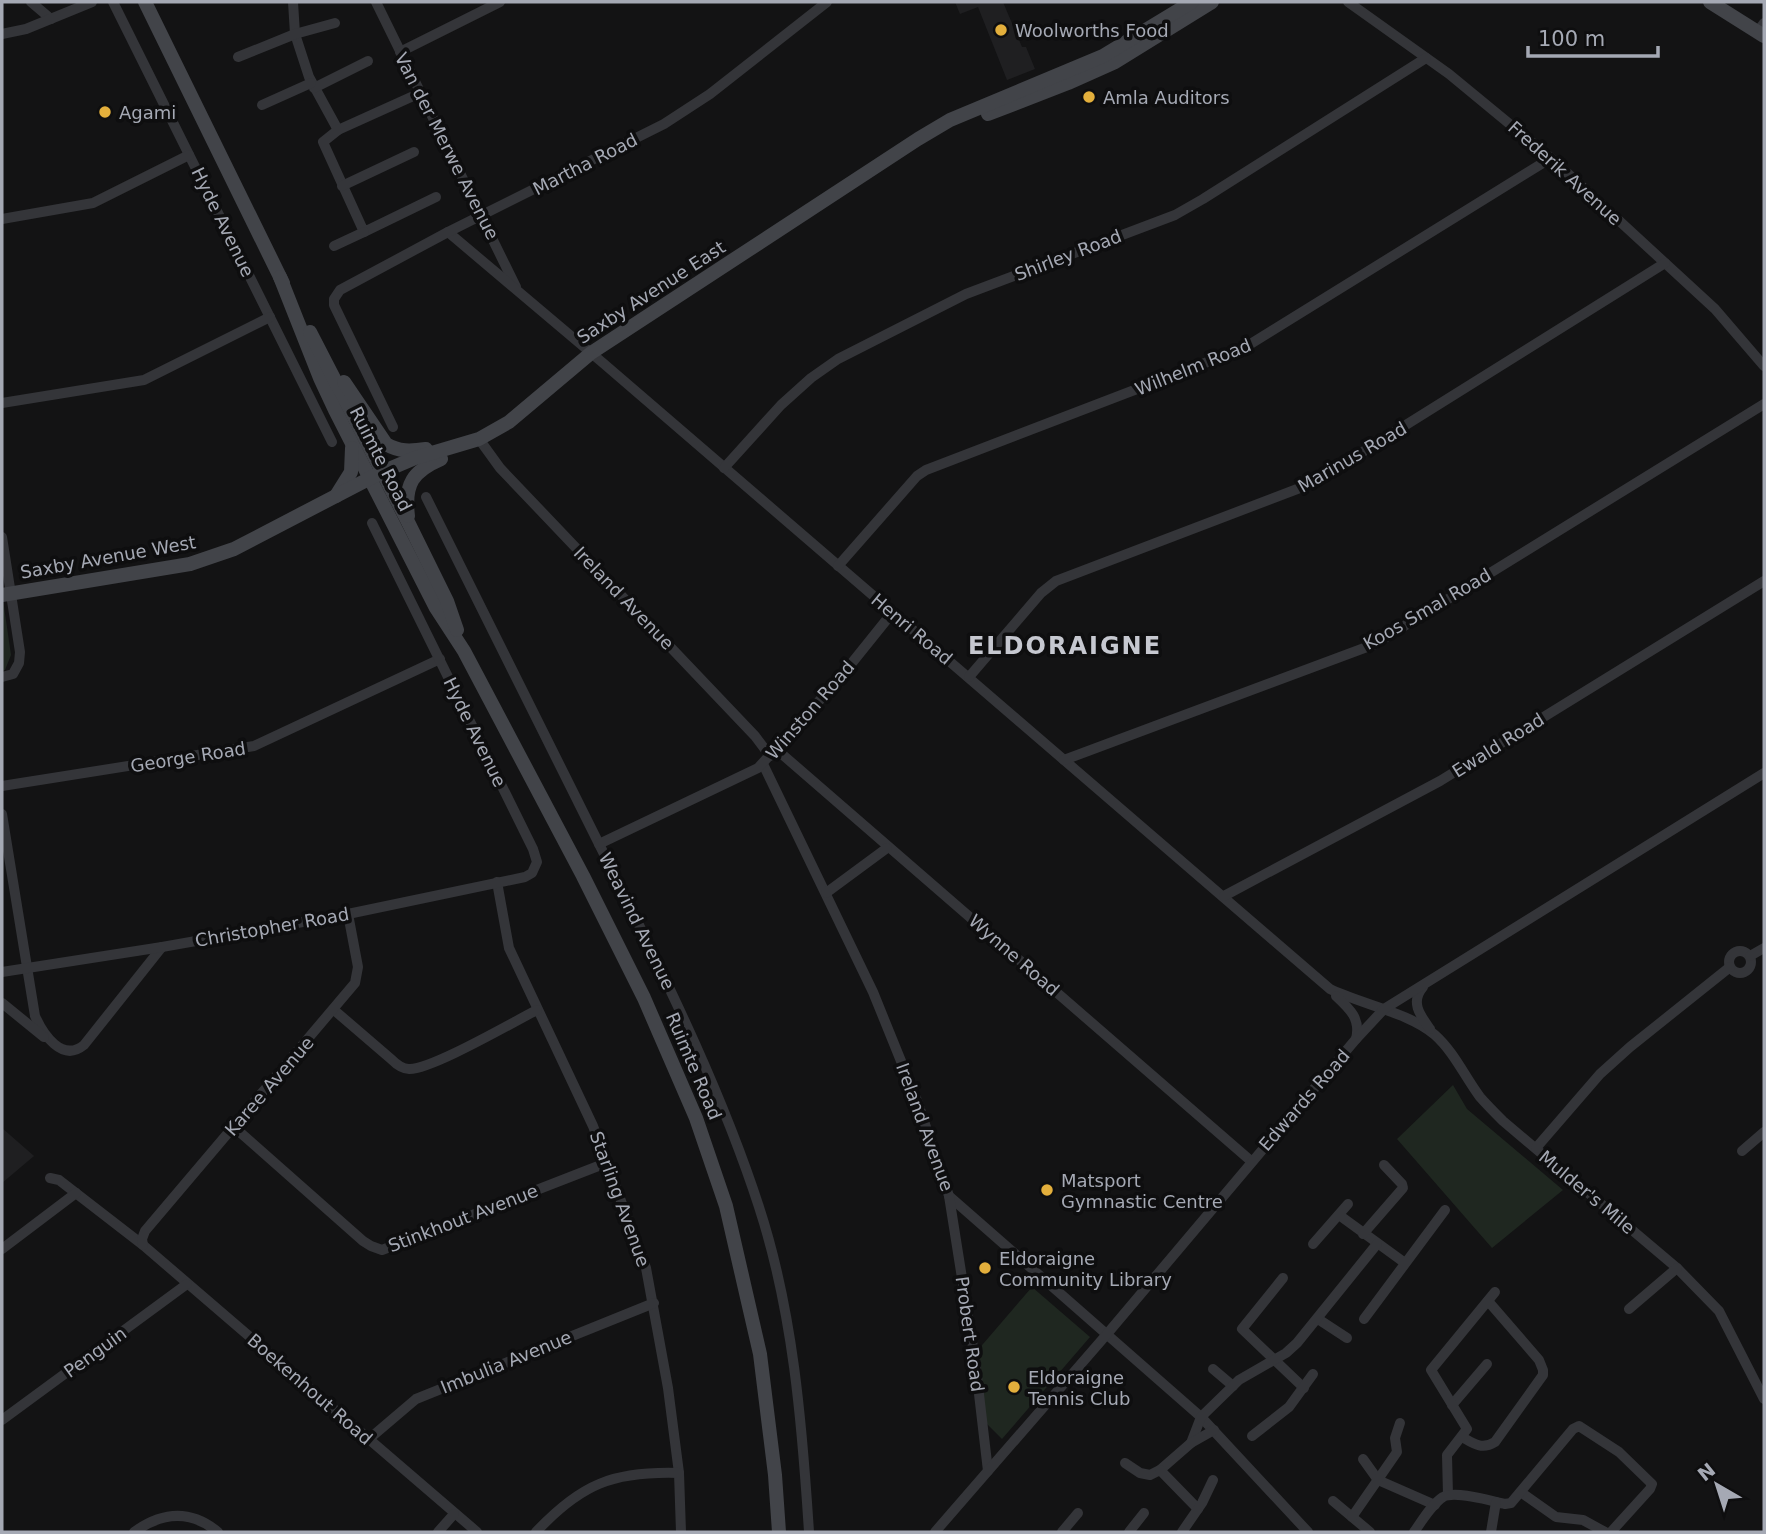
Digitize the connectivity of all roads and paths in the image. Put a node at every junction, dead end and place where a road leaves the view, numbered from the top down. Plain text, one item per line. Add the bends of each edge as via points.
1 (30, 2) edge
2 (92, 2) edge
3 (113, 2) edge
4 (145, 2) edge
5 (293, 2) edge
6 (376, 2) edge
7 (500, 2) edge
8 (827, 2) edge
9 (1192, 2) edge
10 (1212, 2) edge
11 (1348, 2) edge
12 (1710, 2) edge
13 (51, 19) junction
14 (335, 23) dead end
15 (1762, 30) edge
16 (2, 34) edge
17 (295, 34) junction
18 (400, 52) junction
19 (238, 57) dead end
20 (1426, 58) junction
21 (368, 61) dead end
22 (312, 85) junction
23 (420, 93) junction
24 (262, 105) dead end
25 (936, 129) junction
26 (338, 131) junction
27 (414, 152) dead end
28 (189, 155) junction
29 (1551, 158) junction
30 (342, 186) junction
31 (436, 197) dead end
32 (482, 216) junction
33 (2, 219) edge
34 (364, 232) junction
35 (448, 232) junction
36 (334, 246) dead end
37 (1665, 264) junction
38 (280, 277) junction
39 (518, 291) junction
40 (270, 317) junction
41 (591, 353) junction
42 (1764, 366) edge
43 (332, 373) junction
44 (2, 403) edge
45 (1764, 404) edge
46 (393, 427) dead end
47 (348, 433) junction
48 (476, 440) junction
49 (332, 442) dead end
50 (724, 468) junction
51 (376, 475) junction
52 (426, 497) dead end
53 (335, 498) junction
54 (408, 522) junction
55 (372, 523) dead end
56 (2, 537) edge
57 (838, 566) junction
58 (1764, 581) edge
59 (7, 594) edge
60 (892, 613) junction
61 (464, 651) junction
62 (440, 659) junction
63 (2, 677) edge
64 (969, 677) junction
65 (770, 756) junction
66 (1064, 760) junction
67 (1764, 773) edge
68 (2, 786) edge
69 (2, 814) edge
70 (599, 844) junction
71 (887, 848) junction
72 (536, 866) joint
73 (497, 882) junction
74 (826, 893) junction
75 (1224, 896) junction
76 (348, 914) junction
77 (162, 947) junction
78 (1764, 948) edge
79 (1750, 956) junction
80 (27, 967) junction
81 (1730, 967) junction
82 (2, 972) edge
83 (1428, 981) junction
84 (1330, 989) junction
85 (2, 1003) edge
86 (1384, 1009) junction
87 (334, 1010) junction
88 (537, 1010) junction
89 (1433, 1033) junction
90 (1356, 1039) junction
91 (56, 1046) junction
92 (234, 1127) junction
93 (1764, 1132) edge
94 (1536, 1148) junction
95 (1742, 1151) dead end
96 (1251, 1161) junction
97 (606, 1163) junction
98 (1384, 1166) dead end
99 (50, 1178) dead end
100 (76, 1194) junction
101 (949, 1196) junction
102 (1348, 1204) dead end
103 (1445, 1210) dead end
104 (1339, 1215) junction
105 (1363, 1234) junction
106 (1313, 1244) dead end
107 (1377, 1244) junction
108 (143, 1245) junction
109 (2, 1250) edge
110 (1405, 1263) junction
111 (1677, 1268) junction
112 (1283, 1278) dead end
113 (187, 1284) junction
114 (654, 1303) junction
115 (1629, 1309) dead end
116 (1318, 1319) junction
117 (1364, 1319) dead end
118 (1107, 1334) junction
119 (1347, 1338) dead end
120 (1275, 1359) junction
121 (1487, 1364) dead end
122 (1213, 1368) dead end
123 (1313, 1374) dead end
124 (1233, 1386) junction
125 (1304, 1388) junction
126 (1764, 1399) edge
127 (1452, 1405) junction
128 (1201, 1417) junction
129 (2, 1420) edge
130 (1400, 1423) dead end
131 (1214, 1430) junction
132 (1252, 1436) dead end
133 (1462, 1437) junction
134 (369, 1440) junction
135 (1191, 1443) junction
136 (1363, 1459) dead end
137 (1125, 1462) dead end
138 (1160, 1470) junction
139 (988, 1471) junction
140 (679, 1473) junction
141 (1213, 1480) dead end
142 (1378, 1480) junction
143 (1522, 1493) junction
144 (1448, 1495) junction
145 (1333, 1501) dead end
146 (1496, 1502) junction
147 (1435, 1505) junction
148 (1198, 1510) junction
149 (1144, 1513) dead end
150 (454, 1514) junction
151 (1078, 1514) dead end
152 (1353, 1517) junction
153 (134, 1532) edge
154 (218, 1532) edge
155 (438, 1532) edge
156 (477, 1532) edge
157 (536, 1532) edge
158 (681, 1532) edge
159 (779, 1532) edge
160 (809, 1532) edge
161 (935, 1532) edge
162 (1062, 1532) edge
163 (1129, 1532) edge
164 (1182, 1532) edge
165 (1308, 1532) edge
166 (1370, 1532) edge
167 (1414, 1532) edge
168 (1490, 1532) edge
169 (1605, 1532) edge
170 (1611, 1532) edge

1 - 13 street
2 - 13 street
3 - 28 street, Hyde Avenue
4 - 38 main road, Ruimte Road
5 - 17 street
6 - 18 street, Van der Merwe Avenue
7 - 18 street
8 - 32 street, Martha Road via 671,120
9 - 25 main road, Saxby Avenue East via 1103,56
10 - 25 main road, Saxby Avenue East via 1093,73 957,126
11 - 20 street, Frederik Avenue
12 - 15 main road
13 - 16 street
14 - 17 street
17 - 19 street
17 - 22 street
18 - 23 street, Van der Merwe Avenue
20 - 29 street, Frederik Avenue
20 - 50 street, Shirley Road via 1175,215 959,298 831,362 781,405
21 - 22 street
22 - 24 street
22 - 26 street
23 - 26 street
23 - 32 street, Van der Merwe Avenue
25 - 41 main road, Saxby Avenue East
26 - 30 street via 323,142
27 - 30 street
28 - 33 street via 93,203
28 - 40 street, Hyde Avenue
29 - 37 street, Frederik Avenue
29 - 57 street, Wilhelm Road via 1244,348 926,470
30 - 34 street
31 - 34 street
32 - 35 street, Martha Road
32 - 39 street, Van der Merwe Avenue
34 - 36 street
35 - 39 street, Henri Road
35 - 46 street, Martha Road via 345,285 336,294 334,304
37 - 42 street, Frederik Avenue via 1715,309
37 - 64 street, Marinus Road via 1312,483 1056,581
38 - 43 main road, Ruimte Road
38 - 47 main road, Ruimte Road via 320,379
39 - 41 street, Henri Road
40 - 44 street via 144,380
40 - 49 street, Hyde Avenue
41 - 48 main road, Saxby Avenue East via 525,411
41 - 50 street, Henri Road
43 - 48 main road via 350,390 390,446 409,451
43 - 51 main road, Ruimte Road
45 - 66 street, Koos Smal Road via 1375,644
47 - 51 main road, Ruimte Road
47 - 53 main road via 353,463
48 - 51 main road, Saxby Avenue East
48 - 54 main road via 425,465 414,476 406,504
48 - 65 street, Ireland Avenue
50 - 57 street, Henri Road
51 - 53 main road, Saxby Avenue West
51 - 54 main road, Ruimte Road
51 - 61 main road, Ruimte Road via 436,608
52 - 70 street, Weavind Avenue
53 - 59 main road, Saxby Avenue West via 201,562
54 - 61 main road, Ruimte Road via 447,601
55 - 62 street, Hyde Avenue
56 - 59 street
57 - 60 street, Henri Road
58 - 75 street, Ewald Road via 1440,781
59 - 63 street via 21,658 13,674
60 - 64 street, Henri Road
60 - 65 street, Winston Road
61 - 159 main road, Ruimte Road via 596,900 696,1118 726,1206 760,1354
62 - 68 street, George Road via 254,746
62 - 72 street, Hyde Avenue via 533,849
64 - 66 street, Henri Road
65 - 70 street, Winston Road via 747,775
65 - 71 street, Wynne Road
65 - 74 street, Ireland Avenue
66 - 75 street, Henri Road
67 - 83 street, Edwards Road
69 - 80 street
70 - 160 street, Weavind Avenue via 704,1061 759,1209 793,1362
71 - 74 street
71 - 96 street, Wynne Road
72 - 73 street, Christopher Road via 525,877
73 - 76 street, Christopher Road
73 - 88 street, Starling Avenue via 509,948
74 - 101 street, Ireland Avenue via 873,992
75 - 84 street, Henri Road
76 - 77 street, Christopher Road
76 - 87 street, Karee Avenue via 358,976
77 - 80 street, Christopher Road
77 - 91 street via 84,1045 71,1052
78 - 79 street
79 - 81 street via 1734,953
79 - 81 street via 1745,972
80 - 82 street, Christopher Road
80 - 91 street via 35,1016
81 - 94 street via 1600,1074
83 - 86 street, Edwards Road
83 - 89 street via 1418,993 1417,1005
84 - 86 street, Henri Road
84 - 90 street via 1355,1016
85 - 91 street
86 - 89 street, Mulder's Mile
86 - 90 street, Edwards Road
87 - 88 street via 409,1069 429,1065
87 - 92 street, Karee Avenue
88 - 97 street, Starling Avenue via 576,1087
89 - 94 street, Mulder's Mile via 1482,1099
90 - 96 street, Edwards Road
92 - 97 street, Stinkhout Avenue via 363,1241 382,1250
92 - 108 street, Karee Avenue via 145,1231
93 - 95 street
94 - 111 street, Mulder's Mile
96 - 118 street, Edwards Road
97 - 114 street, Starling Avenue via 635,1234
98 - 105 street via 1403,1188
99 - 100 street, Boekenhout Road
100 - 108 street, Boekenhout Road
100 - 109 street
101 - 118 street, Ireland Avenue
101 - 139 street, Probert Road
102 - 104 street
103 - 110 street
104 - 105 street
104 - 106 street
105 - 107 street
107 - 110 street
107 - 116 street
108 - 113 street, Boekenhout Road
110 - 117 street
111 - 115 street
111 - 126 street, Mulder's Mile via 1719,1311
112 - 120 street via 1242,1329
113 - 129 street, Penguin
113 - 134 street, Boekenhout Road
114 - 134 street, Imbulia Avenue via 416,1399
114 - 140 street, Starling Avenue
116 - 119 street
116 - 120 street
118 - 128 street, Ireland Avenue
118 - 139 street, Edwards Road
120 - 124 street
120 - 125 street
121 - 127 street
122 - 124 street
123 - 125 street
124 - 128 street
125 - 132 street via 1289,1407
127 - 133 street via 1467,1429
127 - 133 street via 1431,1370 1492,1296 1539,1360 1543,1375 1495,1442 1480,1446
128 - 131 street, Ireland Avenue
128 - 135 street
130 - 142 street via 1397,1452
131 - 135 street
131 - 165 street, Ireland Avenue
133 - 144 street via 1447,1455
134 - 150 street, Boekenhout Road
135 - 138 street
136 - 142 street
137 - 138 street via 1145,1475
138 - 148 street
139 - 161 street, Edwards Road
140 - 157 street via 627,1475 604,1482 564,1503
140 - 158 street, Starling Avenue
141 - 148 street
142 - 147 street
142 - 152 street
143 - 146 street via 1510,1504
143 - 169 street via 1554,1516 1583,1520
143 - 170 street via 1574,1428 1583,1427 1619,1452 1653,1485
144 - 146 street
144 - 147 street
145 - 152 street
146 - 168 street
147 - 167 street
148 - 164 street
149 - 163 street
150 - 155 street
150 - 156 street, Boekenhout Road
151 - 162 street
152 - 166 street
153 - 154 street via 154,1520 177,1515 200,1520

